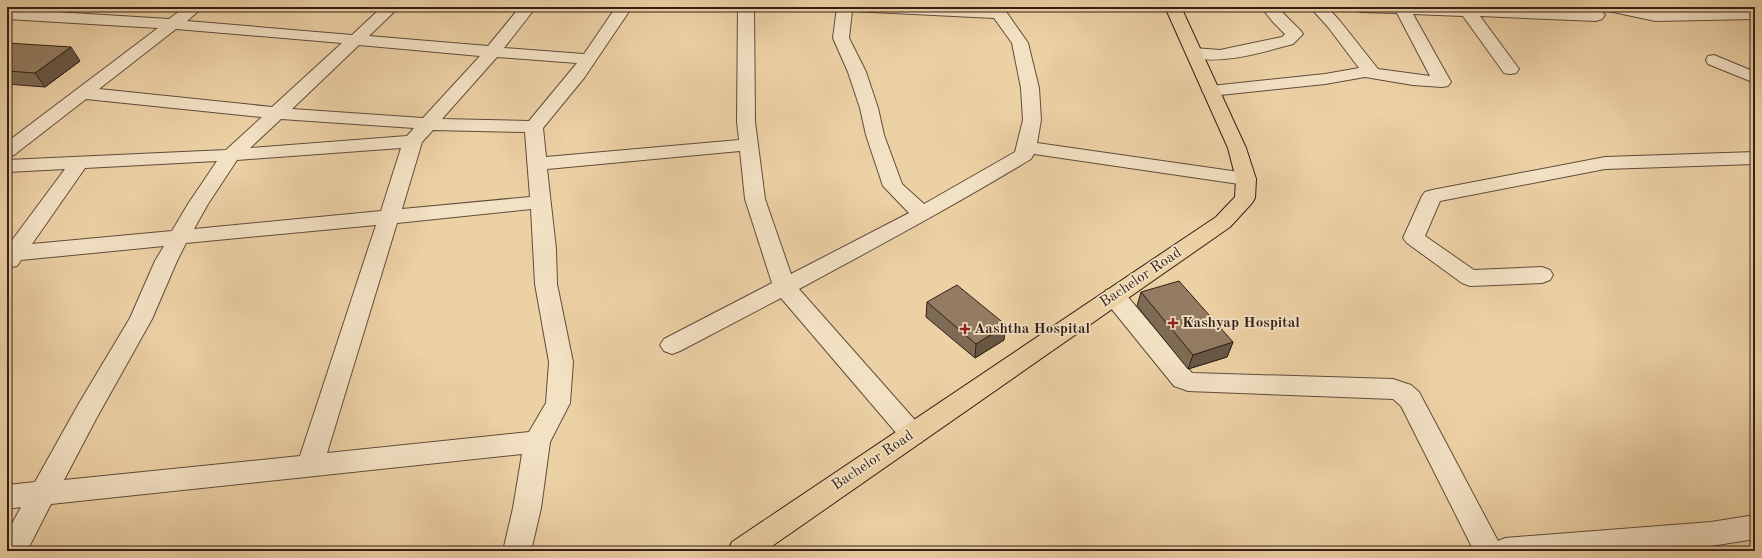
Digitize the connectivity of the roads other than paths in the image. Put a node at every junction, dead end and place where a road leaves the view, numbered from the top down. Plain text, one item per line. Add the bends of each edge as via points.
1 (195, 7) edge
2 (391, 7) edge
3 (528, 7) edge
4 (624, 7) edge
5 (746, 7) edge
6 (845, 7) edge
7 (853, 7) edge
8 (1173, 7) edge
9 (1269, 7) edge
10 (1318, 7) edge
11 (1361, 7) edge
12 (1589, 7) edge
13 (1609, 7) edge
14 (1401, 8) edge
15 (999, 10) edge
16 (1467, 10) edge
17 (7, 14) edge
18 (1755, 14) edge
19 (173, 24) junction
20 (355, 40) junction
21 (492, 52) junction
22 (1194, 53) junction
23 (589, 59) junction
24 (1714, 60) dead end
25 (1510, 69) dead end
26 (1373, 74) junction
27 (1755, 78) edge
28 (1211, 91) junction
29 (83, 93) junction
30 (277, 113) junction
31 (428, 124) junction
32 (534, 126) junction
33 (413, 141) junction
34 (748, 145) junction
35 (1026, 147) junction
36 (7, 151) edge
37 (231, 155) junction
38 (1755, 158) edge
39 (80, 163) junction
40 (538, 164) junction
41 (7, 166) edge
42 (1246, 179) junction
43 (541, 202) junction
44 (922, 214) junction
45 (389, 217) junction
46 (179, 237) junction
47 (9, 257) edge
48 (1542, 275) dead end
49 (785, 288) junction
50 (1114, 296) junction
51 (672, 345) dead end
52 (912, 434) junction
53 (537, 442) junction
54 (310, 465) junction
55 (45, 491) junction
56 (7, 496) edge
57 (1755, 527) edge
58 (12, 551) edge
59 (517, 551) edge
60 (742, 551) edge
61 (1489, 551) edge
62 (1505, 551) edge

1 - 19 street
2 - 20 street
3 - 21 street
4 - 23 street
5 - 34 street
6 - 44 street via 841,38 857,72 893,186
7 - 15 street
8 - 22 main road, Bachelor Road
9 - 22 street via 1295,34 1287,41 1220,55
10 - 26 street
11 - 14 street
12 - 16 street via 1596,16
13 - 18 street via 1655,16
14 - 16 street
14 - 26 street via 1442,82
15 - 35 street via 1020,43 1030,88 1032,120
16 - 25 street
17 - 19 street
19 - 20 street
19 - 29 street
20 - 21 street
20 - 30 street
21 - 23 street
21 - 31 street
22 - 28 main road, Bachelor Road
23 - 32 street
24 - 27 street
26 - 28 street via 1365,72 1326,79
28 - 42 main road, Bachelor Road via 1237,148
29 - 30 street
29 - 36 street
30 - 31 street
30 - 37 street
31 - 32 street
31 - 33 street
32 - 40 street
33 - 37 street
33 - 45 street
34 - 40 street
34 - 49 street via 755,199
35 - 42 street
35 - 44 street via 1024,155
37 - 39 street
37 - 46 street
38 - 48 street via 1605,163 1432,196 1414,238 1470,278
39 - 41 street
39 - 47 street
40 - 43 street
42 - 50 main road, Bachelor Road via 1245,198 1223,222
43 - 45 street
43 - 53 street via 546,284 561,362 558,403
44 - 49 street
45 - 46 street
45 - 54 street
46 - 47 street
46 - 55 street via 141,319
49 - 51 street
49 - 52 street
50 - 52 main road, Bachelor Road
50 - 61 street via 1188,382 1393,389 1402,392 1410,399
52 - 60 main road, Bachelor Road
53 - 54 street
53 - 59 street via 527,508
54 - 55 street
55 - 56 street
55 - 58 street
57 - 62 street via 1711,534

